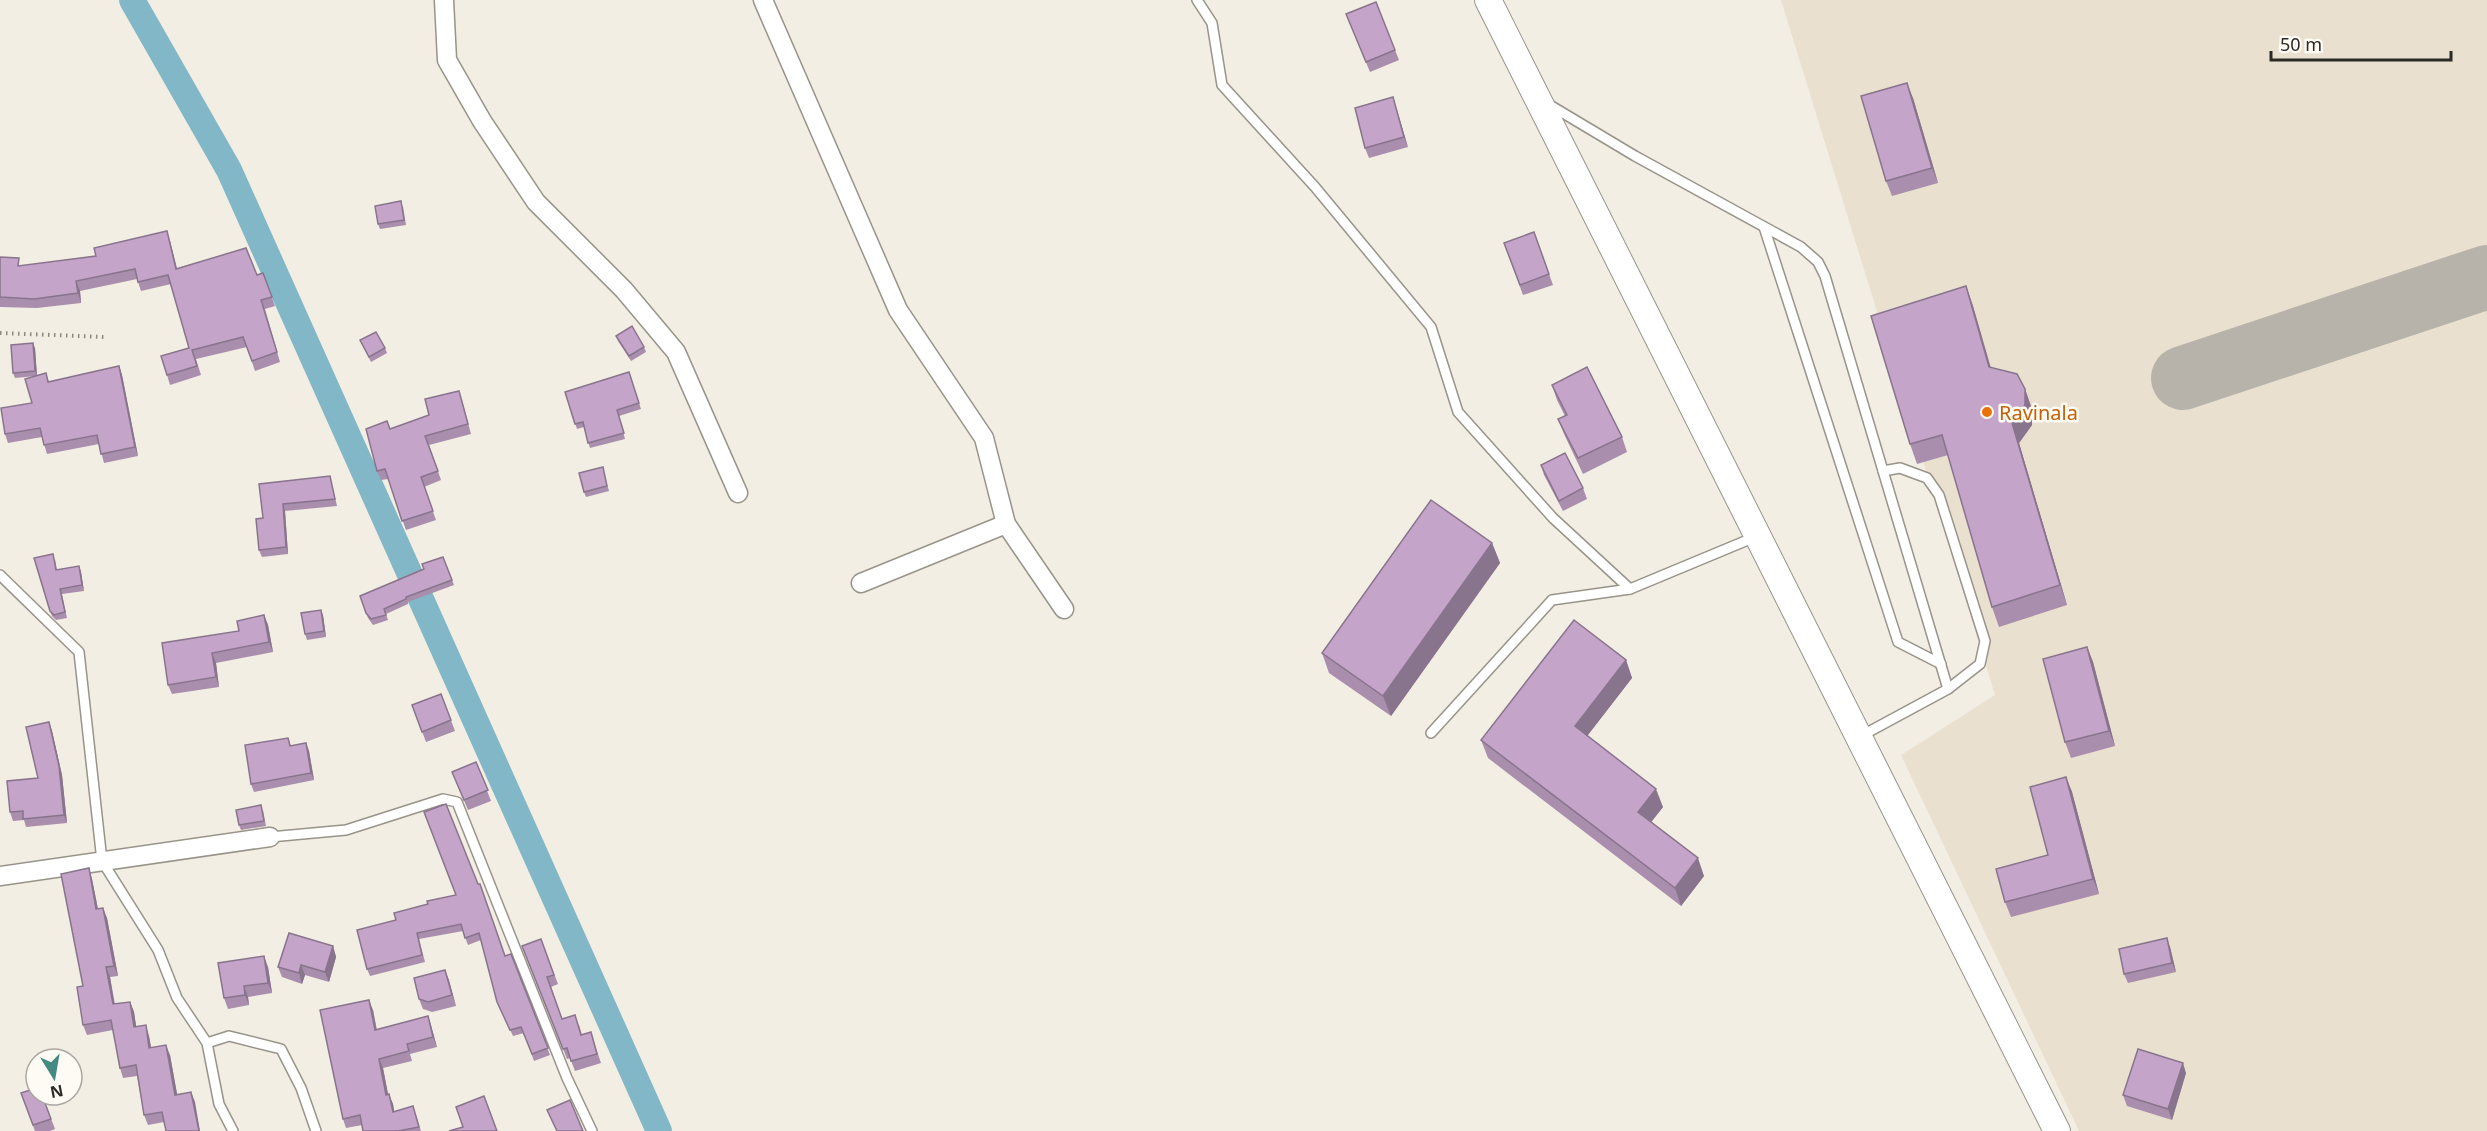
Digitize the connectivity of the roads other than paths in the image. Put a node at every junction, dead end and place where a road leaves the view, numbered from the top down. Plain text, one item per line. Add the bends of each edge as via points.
1 (444, 0) edge
2 (762, 0) edge
3 (1197, 0) edge
4 (1488, 0) edge
5 (1536, 97) junction
6 (1764, 227) junction
7 (1883, 471) junction
8 (738, 493) dead end
9 (1006, 524) junction
10 (1757, 536) junction
11 (0, 575) edge
12 (861, 583) dead end
13 (1630, 589) junction
14 (1064, 609) dead end
15 (1941, 664) junction
16 (1948, 688) junction
17 (1431, 733) dead end
18 (1859, 737) junction
19 (270, 837) joint
20 (102, 861) junction
21 (0, 876) edge
22 (207, 1043) junction
23 (233, 1131) edge
24 (316, 1131) edge
25 (592, 1131) edge
26 (2057, 1131) edge

1 - 8 street via 447,60 476,111 536,202 624,290 676,352
2 - 9 street via 898,310 984,438
3 - 13 lane via 1212,23 1222,85 1315,187 1431,327 1458,412 1553,519
4 - 5 main road
5 - 6 lane
5 - 10 main road
6 - 7 lane via 1801,247 1818,262 1825,276
6 - 15 lane via 1898,642
7 - 15 lane
7 - 16 lane via 1900,468 1927,478 1939,495 1985,641 1980,664
9 - 12 street
9 - 14 street
10 - 13 lane
10 - 18 main road
11 - 20 lane via 79,652
13 - 17 lane via 1552,600
15 - 16 lane
16 - 18 lane
18 - 26 main road
19 - 20 street
19 - 25 lane via 346,830 443,799 457,802 558,1057
20 - 21 street
20 - 22 lane via 158,950 177,998
22 - 23 lane via 219,1104
22 - 24 lane via 229,1036 281,1049 301,1088

